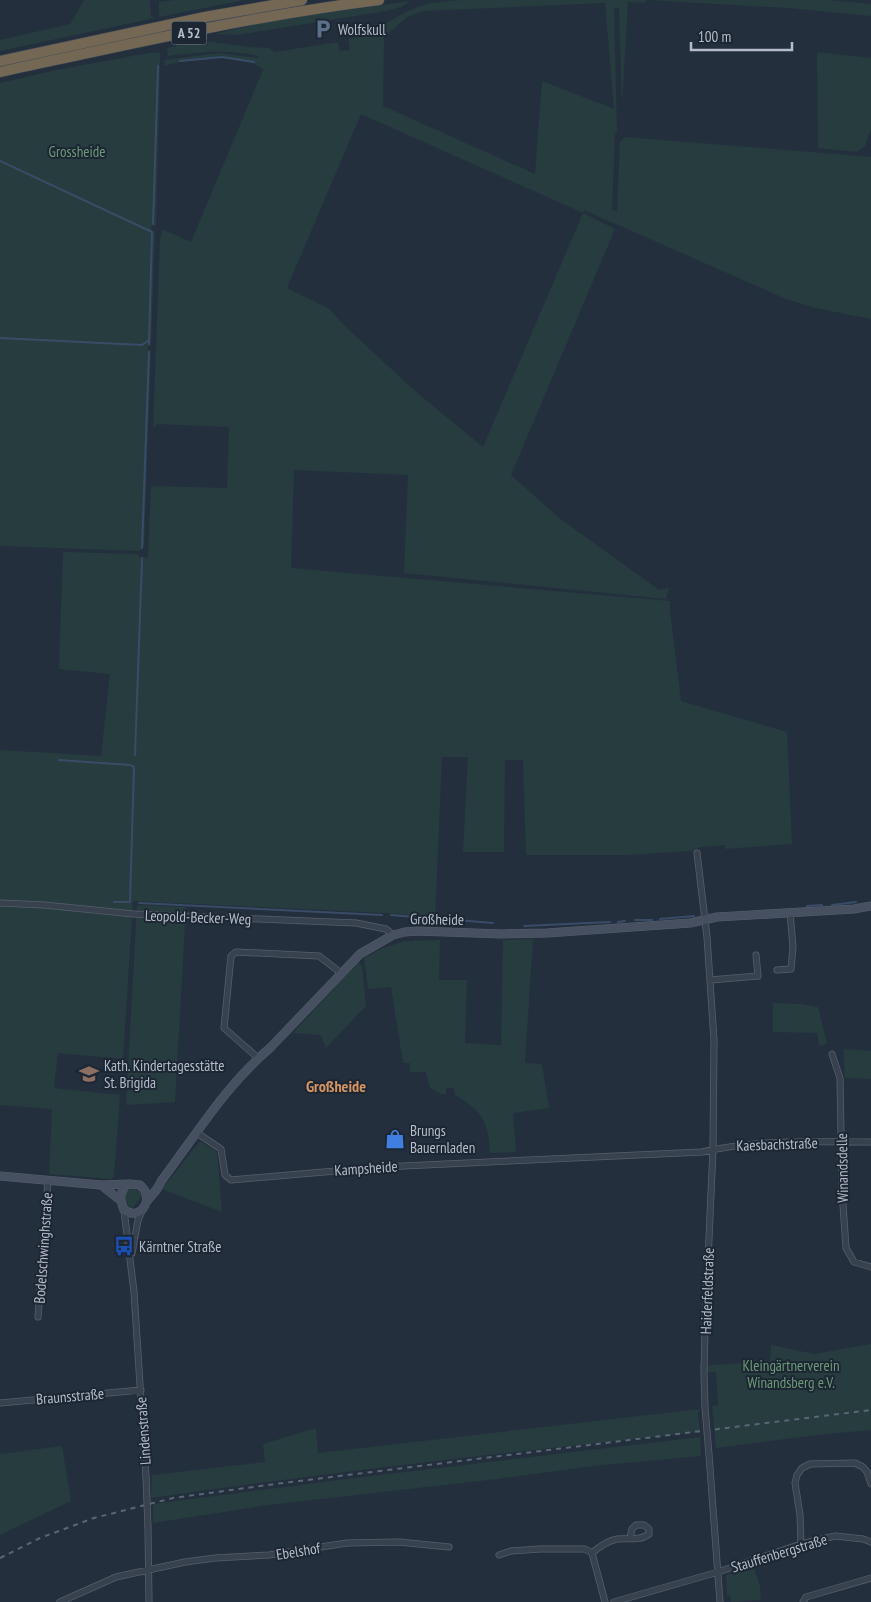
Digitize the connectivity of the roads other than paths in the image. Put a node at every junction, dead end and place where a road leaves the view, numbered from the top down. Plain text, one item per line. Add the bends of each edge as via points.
1 (302, 0) edge
2 (379, 0) edge
3 (0, 61) edge
4 (0, 72) edge
5 (697, 853) dead end
6 (0, 903) edge
7 (871, 906) edge
8 (790, 912) junction
9 (705, 920) junction
10 (393, 936) junction
11 (756, 955) dead end
12 (777, 970) dead end
13 (341, 973) junction
14 (710, 980) junction
15 (832, 1054) dead end
16 (258, 1058) junction
17 (197, 1133) junction
18 (842, 1142) junction
19 (871, 1142) edge
20 (713, 1149) junction
21 (0, 1176) edge
22 (48, 1180) junction
23 (162, 1180) junction
24 (101, 1185) junction
25 (126, 1185) junction
26 (144, 1188) junction
27 (120, 1200) junction
28 (147, 1201) junction
29 (124, 1210) junction
30 (143, 1210) junction
31 (131, 1260) junction
32 (871, 1267) edge
33 (38, 1317) dead end
34 (141, 1390) junction
35 (0, 1402) edge
36 (871, 1484) edge
37 (630, 1538) dead end
38 (871, 1542) edge
39 (801, 1544) junction
40 (449, 1547) dead end
41 (592, 1553) junction
42 (500, 1555) dead end
43 (148, 1570) junction
44 (718, 1572) junction
45 (871, 1578) edge
46 (60, 1602) edge
47 (149, 1602) edge
48 (605, 1602) edge
49 (614, 1602) edge
50 (720, 1602) edge
51 (803, 1602) edge

1 - 3 highway, A 52
2 - 4 highway, A 52 via 207,29
5 - 9 street, Haiderfeldstraße
6 - 10 street, Leopold-Becker-Weg via 134,914 356,923 386,929
7 - 8 street, Großheide
8 - 9 street, Großheide
8 - 12 street via 791,969
9 - 10 street, Großheide via 631,928 502,934 405,932
9 - 14 street, Haiderfeldstraße
10 - 13 street, Großheide via 360,954
11 - 14 street via 758,976
13 - 16 street, Großheide
13 - 16 street via 319,956 236,952 231,956 224,1028
14 - 20 street, Haiderfeldstraße via 714,1040
15 - 18 street, Winandsdelle via 840,1078
16 - 17 street, Großheide
17 - 20 street, Kampsheide via 221,1149 225,1175 232,1180 382,1167
17 - 23 street, Großheide
18 - 19 street, Kaesbachstraße
18 - 20 street, Kaesbachstraße via 790,1142
18 - 32 street, Winandsdelle via 846,1248 854,1262
20 - 44 street, Haiderfeldstraße, bridge via 704,1374
21 - 22 street
22 - 24 street
22 - 33 street, Bodelschwinghstraße
23 - 26 street, Großheide via 155,1186
23 - 28 street, Großheide
24 - 25 street
24 - 27 street
25 - 26 street via 136,1184
25 - 27 street
26 - 28 street
27 - 29 street
28 - 30 street
29 - 30 street via 134,1214
29 - 31 street, Lindenstraße
30 - 31 street, Lindenstraße via 134,1236
31 - 34 street, Lindenstraße
34 - 35 street, Braunsstraße
34 - 43 street, Lindenstraße, bridge
36 - 39 street via 863,1466 855,1464 810,1464 802,1468 795,1482
37 - 41 street via 603,1544
38 - 39 street, Stauffenbergstraße via 835,1536
39 - 44 street, Stauffenbergstraße
40 - 43 street, Ebelshof via 399,1542 347,1543 269,1555 208,1559
41 - 42 street via 585,1549 540,1549
41 - 48 street
43 - 46 street, Ebelshof via 116,1577
43 - 47 street, Lindenstraße
44 - 49 street, Stauffenbergstraße
44 - 50 street, Haiderfeldstraße
45 - 51 street via 806,1597

